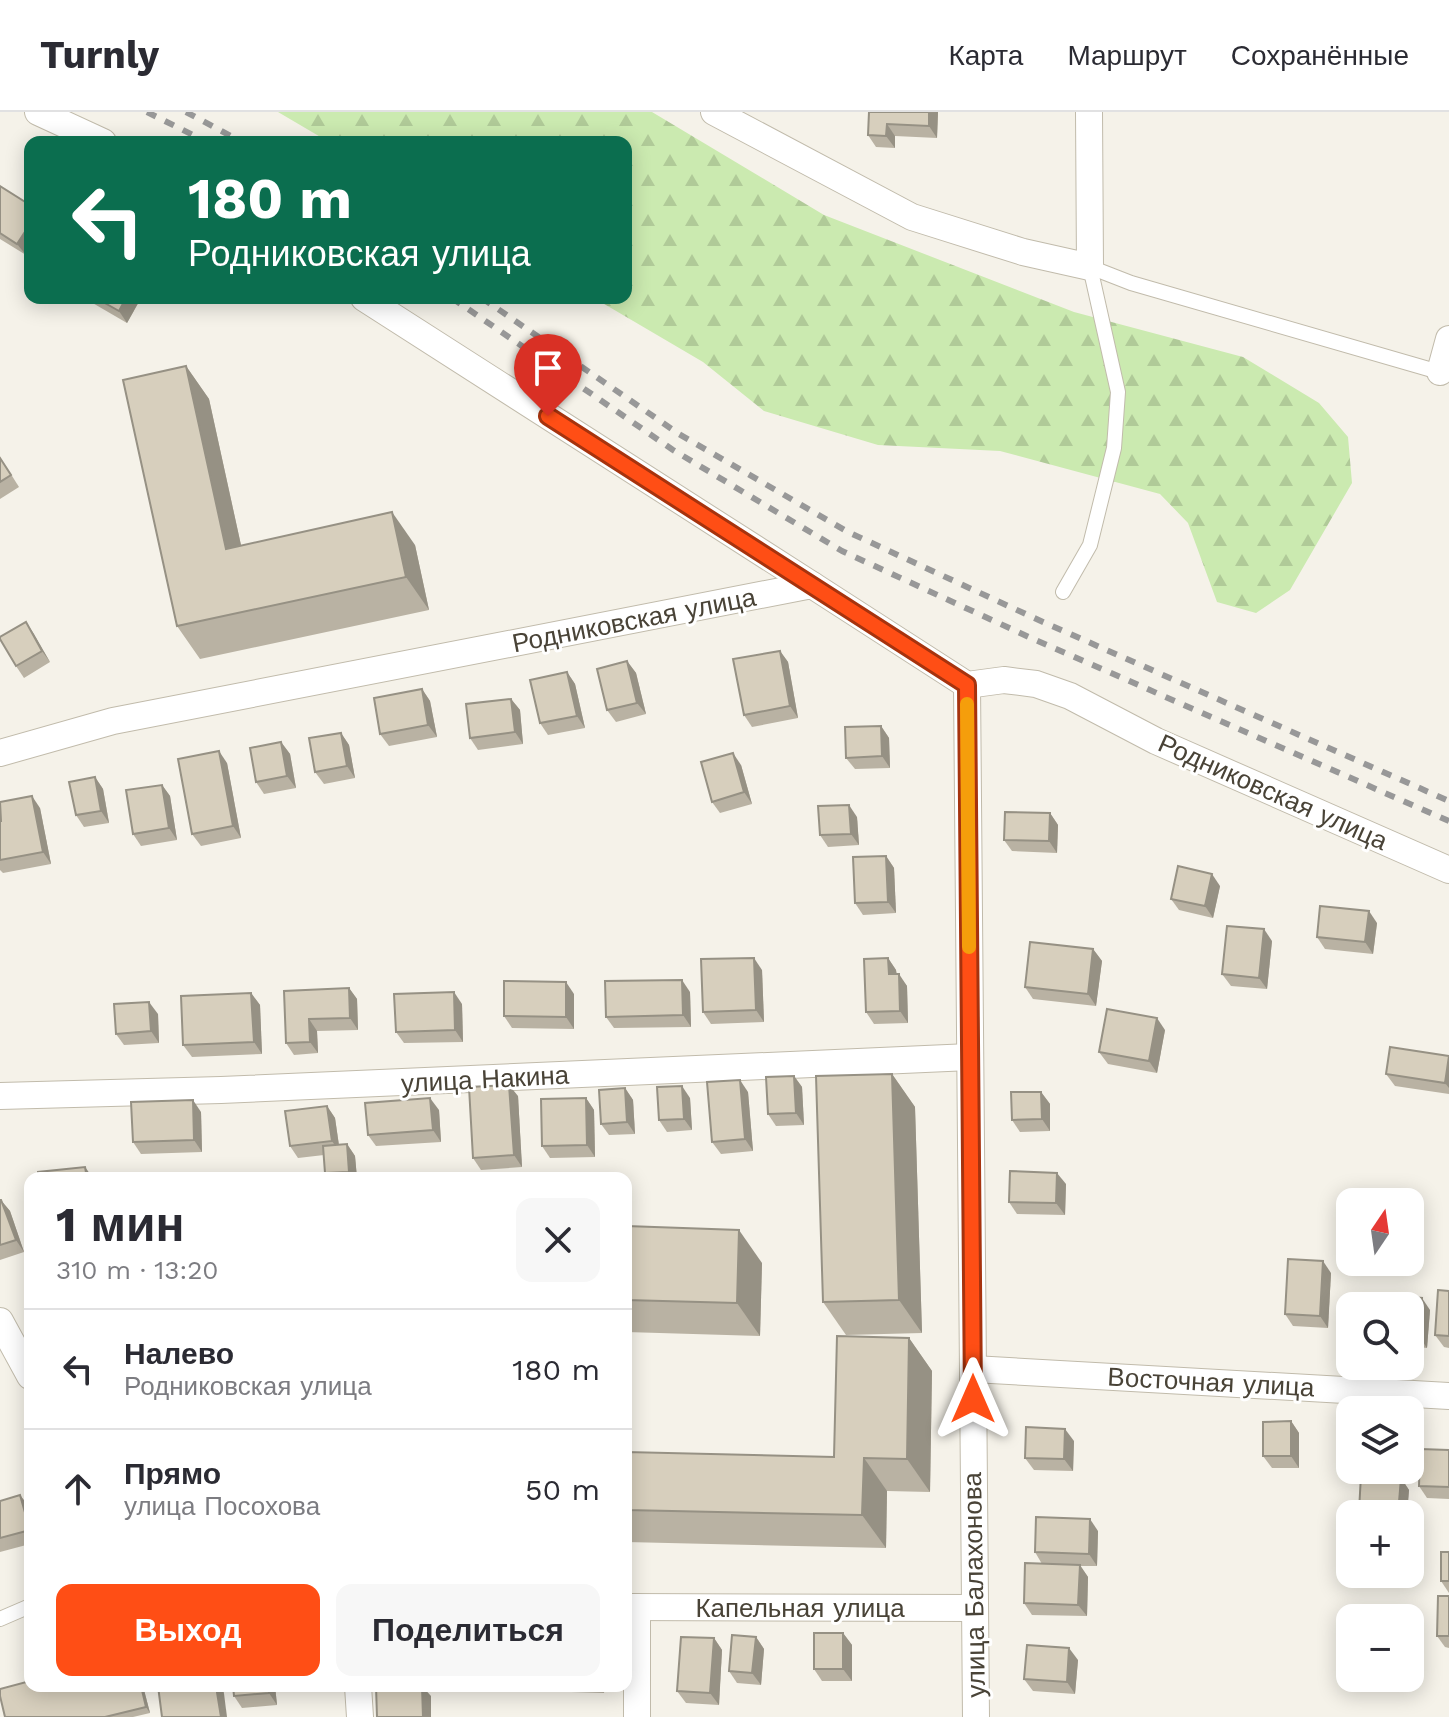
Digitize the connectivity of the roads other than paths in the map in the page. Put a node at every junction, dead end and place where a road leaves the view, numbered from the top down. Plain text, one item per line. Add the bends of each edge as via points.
1 (38, 112) edge
2 (714, 112) edge
3 (1089, 112) edge
4 (90, 136) edge
5 (1090, 267) junction
6 (373, 304) edge
7 (1449, 339) edge
8 (1444, 374) edge
9 (812, 585) junction
10 (1063, 592) dead end
11 (967, 685) junction
12 (0, 753) edge
13 (1449, 870) edge
14 (970, 1057) junction
15 (0, 1096) edge
16 (0, 1321) edge
17 (24, 1365) edge
18 (973, 1369) junction
19 (1449, 1396) edge
20 (632, 1607) edge
21 (975, 1608) junction
22 (24, 1609) edge
23 (0, 1619) edge
24 (358, 1692) edge
25 (360, 1717) edge
26 (637, 1717) edge
27 (976, 1717) edge

1 - 4 street
2 - 5 street via 912,217
3 - 5 street
5 - 8 lane
5 - 10 lane via 1118,392 1114,448 1090,545
6 - 9 street
7 - 8 street
9 - 11 street
9 - 12 street, Родниковская улица via 113,721
11 - 13 street, Родниковская улица via 1004,680 1070,696 1156,741
11 - 14 street, улица Балахонова
14 - 15 street, улица Накина
14 - 18 street, улица Балахонова
16 - 17 street
18 - 19 street, Восточная улица
18 - 21 street, улица Балахонова
20 - 21 street, Капельная улица
20 - 26 street
21 - 27 street, улица Балахонова
22 - 23 lane
24 - 25 street

